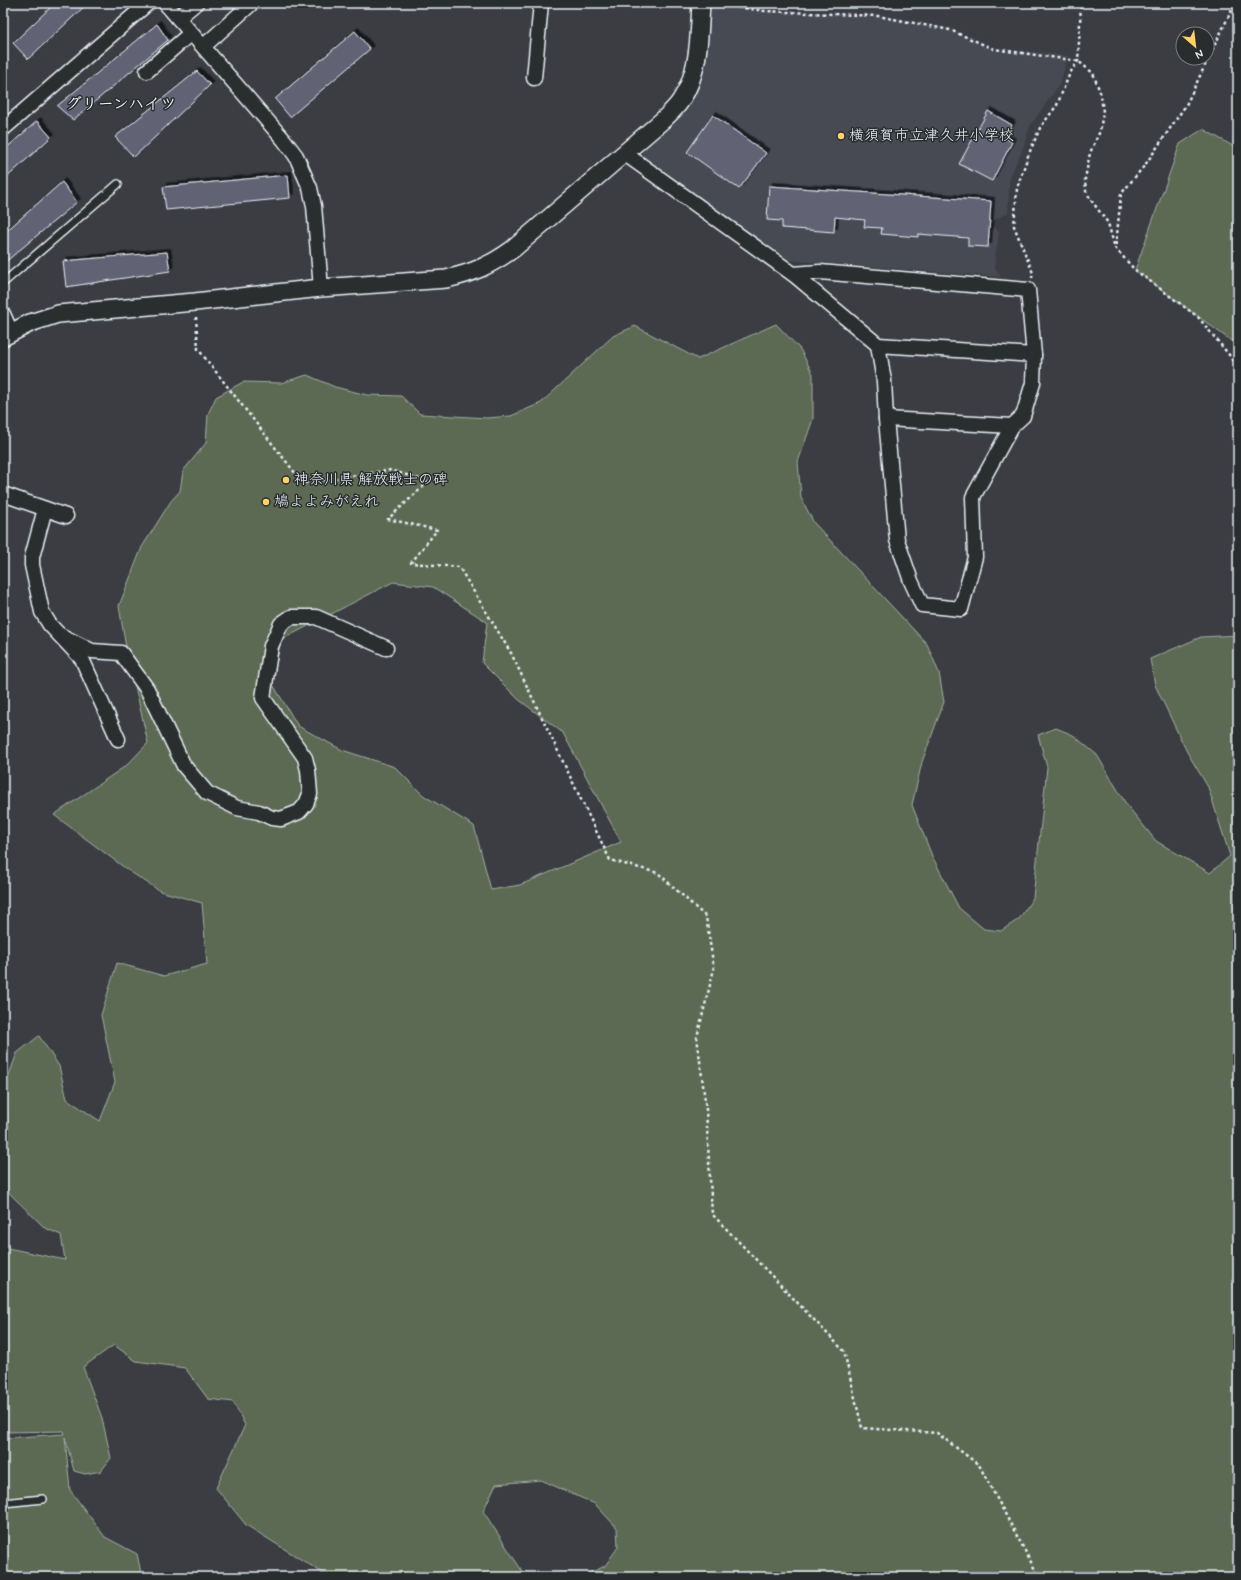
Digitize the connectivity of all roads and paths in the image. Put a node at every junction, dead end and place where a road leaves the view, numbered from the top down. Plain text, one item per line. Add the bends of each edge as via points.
1 (148, 3) edge
2 (165, 3) edge
3 (196, 3) edge
4 (252, 3) edge
5 (541, 3) edge
6 (1081, 3) edge
7 (1235, 3) edge
8 (707, 4) edge
9 (178, 18) junction
10 (191, 32) junction
11 (204, 46) junction
12 (1078, 62) junction
13 (147, 71) dead end
14 (534, 78) dead end
15 (3, 129) edge
16 (624, 153) junction
17 (118, 184) dead end
18 (1115, 248) junction
19 (793, 274) junction
20 (3, 283) edge
21 (321, 288) junction
22 (1028, 290) junction
23 (195, 302) junction
24 (3, 314) edge
25 (7, 334) edge
26 (878, 345) junction
27 (1034, 355) junction
28 (1238, 371) edge
29 (886, 419) junction
30 (1012, 426) junction
31 (3, 494) edge
32 (45, 509) junction
33 (66, 516) dead end
34 (60, 635) junction
35 (386, 648) dead end
36 (118, 739) dead end
37 (43, 1499) dead end
38 (3, 1503) edge
39 (1038, 1577) edge

1 - 15 street
2 - 9 street
3 - 9 street
4 - 11 street
5 - 14 street
6 - 12 path
7 - 18 path via 1186,105 1145,165 1121,194
8 - 12 path via 765,11 878,16 950,30 994,49
8 - 16 street via 691,82 681,101
9 - 10 street
10 - 11 street
10 - 13 street
11 - 21 street via 284,140 305,174 314,206
12 - 18 path via 1093,73 1101,95 1103,112 1100,131 1090,153 1085,179 1086,191 1108,223
12 - 22 path via 1070,73 1057,105 1040,128 1017,188 1014,226 1033,273
16 - 19 street
16 - 21 street via 514,249 481,269 446,279
17 - 20 lane
18 - 28 path via 1135,270 1198,317 1230,356
19 - 22 street via 820,272
19 - 26 street
21 - 23 street
22 - 27 street
23 - 25 street via 58,314
23 - 39 path via 198,349 303,483 391,470 428,482 388,519 437,530 411,563 459,567 511,653 610,860 658,872 706,917 714,969 697,1037 706,1109 712,1214 844,1351 862,1428 937,1433 979,1465
24 - 25 street
26 - 27 street
26 - 29 street via 884,381
27 - 30 street via 1033,384 1022,416
29 - 30 street
29 - 30 street via 897,540 911,581 922,605 961,609 975,557 973,497
31 - 32 street
32 - 33 street
32 - 34 street via 32,565 42,612
34 - 35 street via 92,650 122,653 147,688 184,766 207,793 237,808 281,819 299,812 310,794 305,758 263,698 270,646 281,624 291,617 316,617
34 - 36 street via 82,659 90,673
37 - 38 lane

